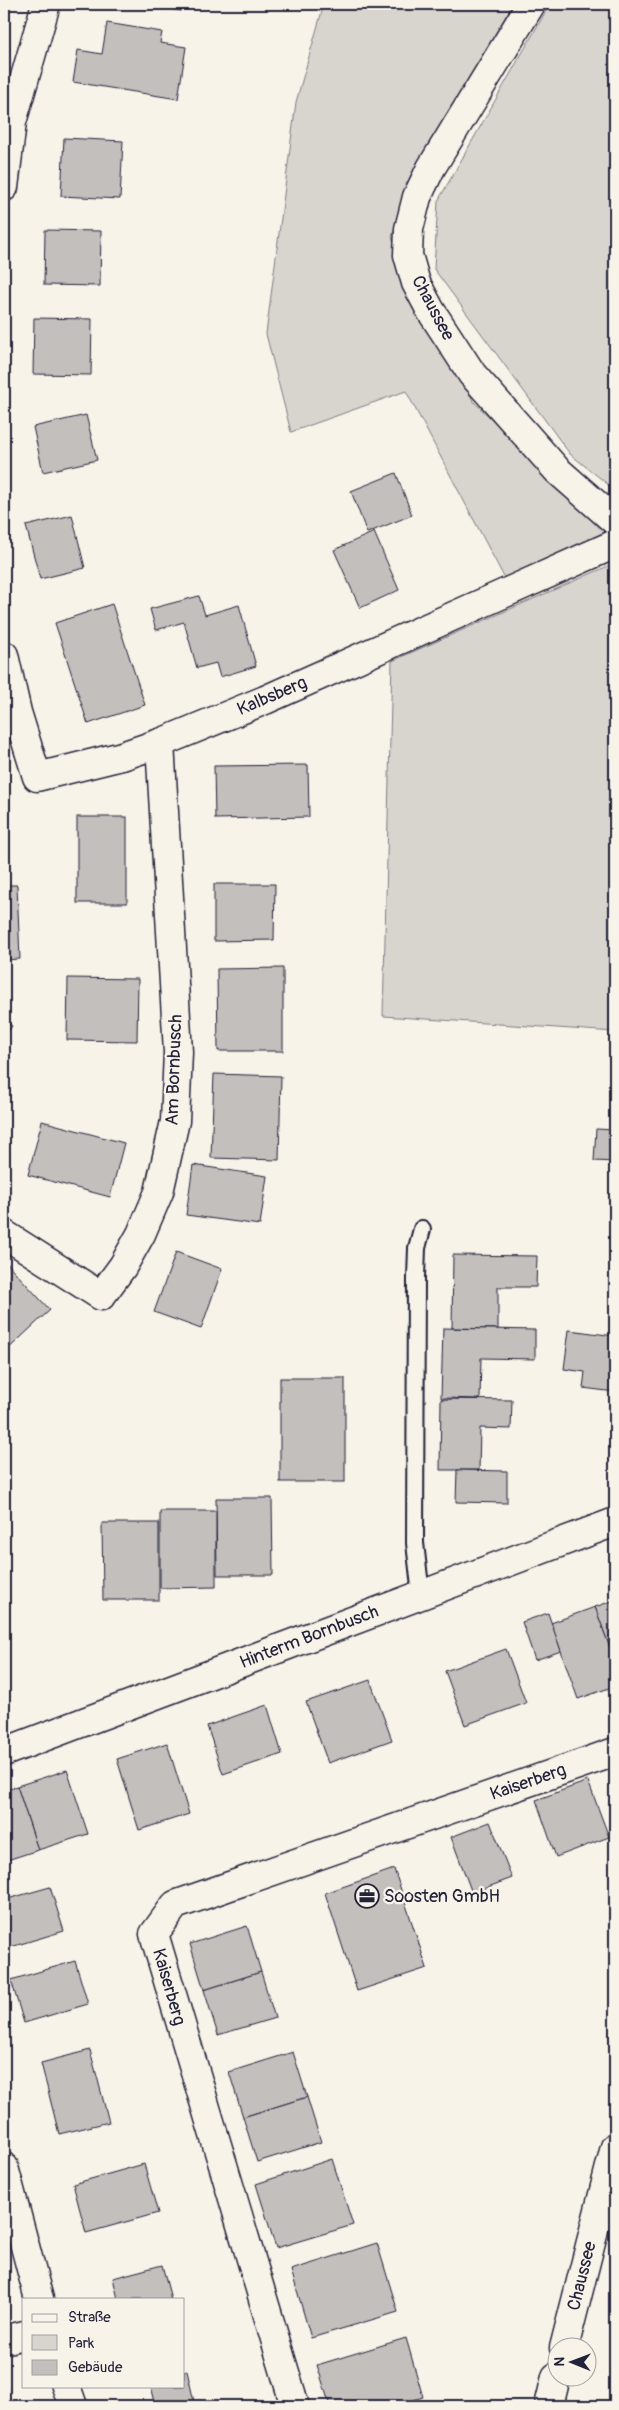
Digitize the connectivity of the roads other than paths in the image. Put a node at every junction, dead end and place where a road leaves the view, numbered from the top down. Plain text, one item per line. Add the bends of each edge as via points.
1 (46, 4) edge
2 (530, 4) edge
3 (4, 187) edge
4 (615, 521) edge
5 (615, 544) edge
6 (4, 655) edge
7 (160, 743) junction
8 (422, 1229) dead end
9 (4, 1234) edge
10 (615, 1522) edge
11 (421, 1595) junction
12 (4, 1752) edge
13 (615, 1752) edge
14 (615, 2147) edge
15 (4, 2167) edge
16 (39, 2298) edge
17 (22, 2336) edge
18 (567, 2338) edge
19 (4, 2340) edge
20 (67, 2388) edge
21 (553, 2388) edge
22 (73, 2406) edge
23 (295, 2406) edge
24 (549, 2406) edge

1 - 3 street via 12,122
2 - 4 street, Chaussee via 431,168 417,197 409,229 408,254 416,283 472,374 557,470
5 - 7 street, Kalbsberg via 265,700
6 - 7 street, Kalbsberg via 37,777
7 - 9 street, Am Bornbusch via 178,1052 176,1121 159,1192 141,1234 101,1296
8 - 11 lane via 417,1248 416,1277 414,1524
10 - 11 street, Hinterm Bornbusch
11 - 12 street, Hinterm Bornbusch
13 - 23 street, Kaiserberg via 175,1905 154,1934
14 - 18 street, Chaussee
15 - 16 street
17 - 19 street
20 - 22 street
21 - 24 street

